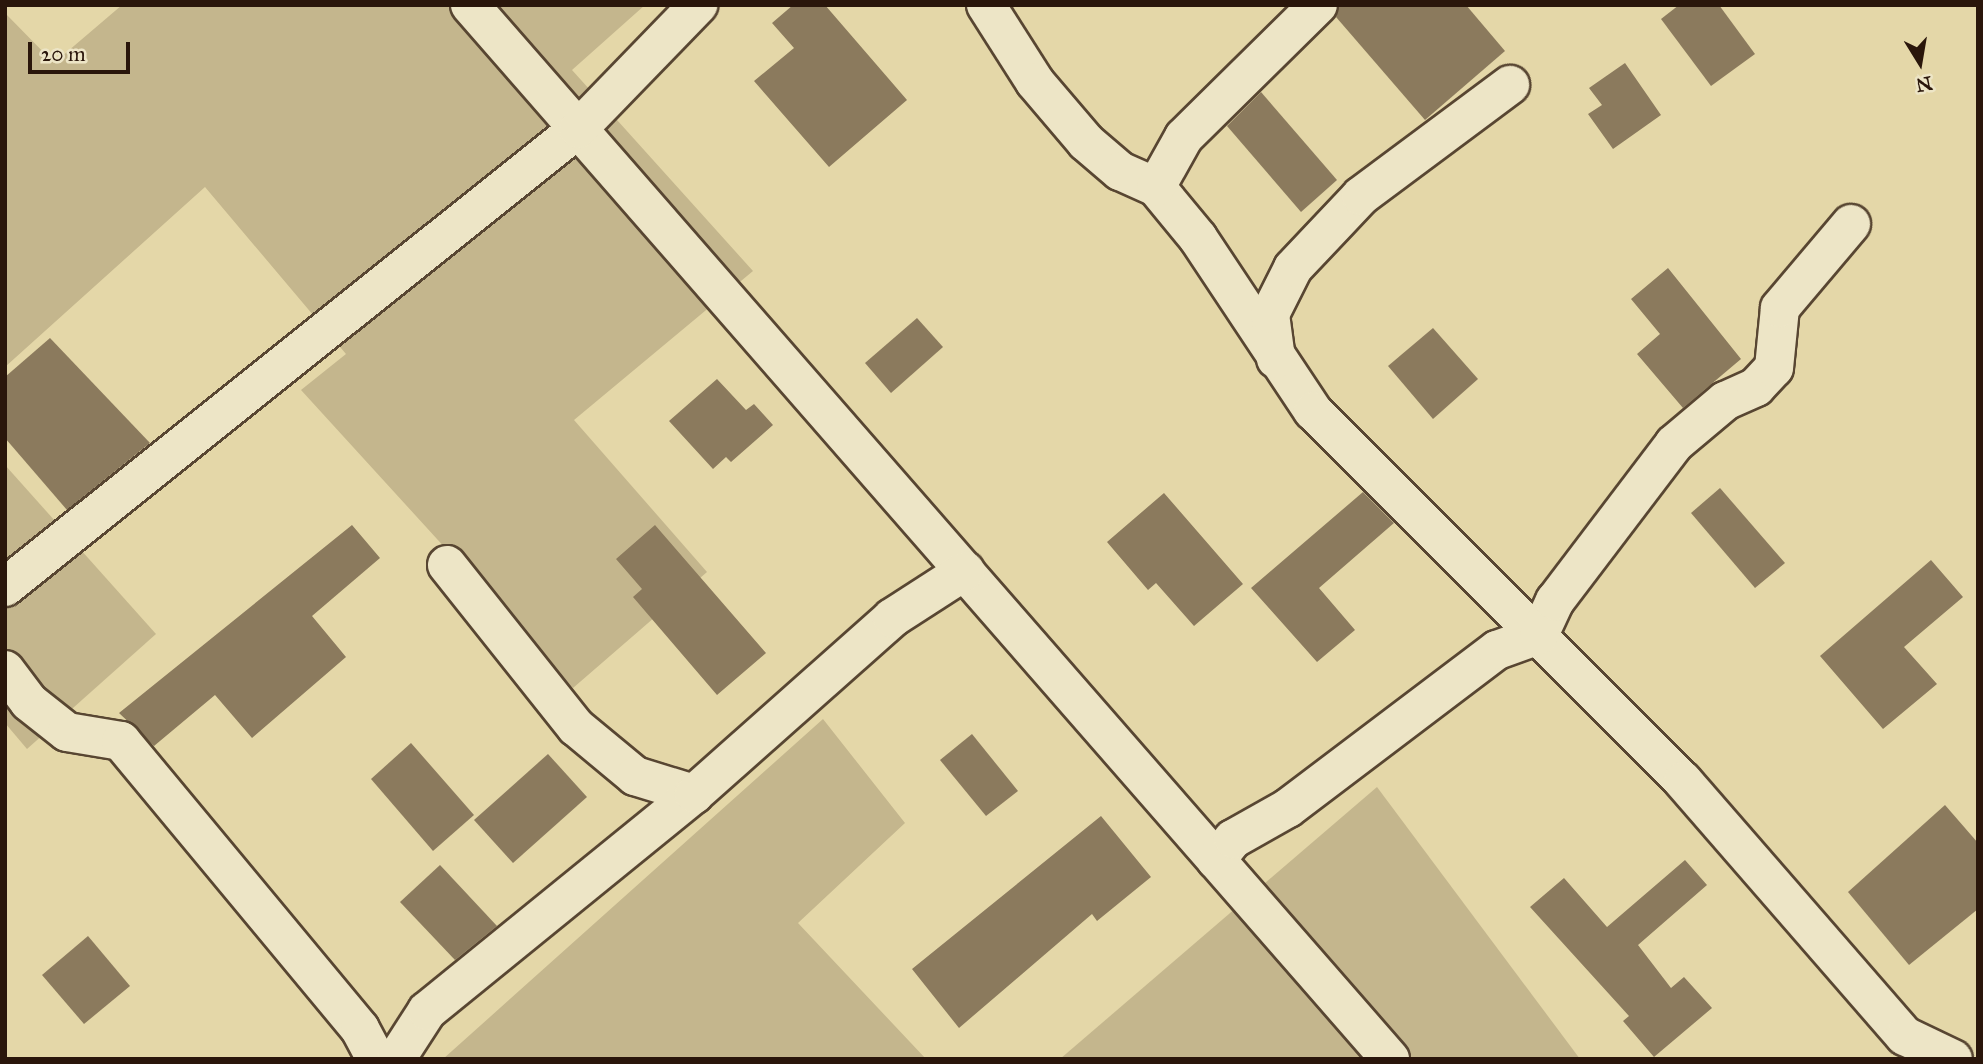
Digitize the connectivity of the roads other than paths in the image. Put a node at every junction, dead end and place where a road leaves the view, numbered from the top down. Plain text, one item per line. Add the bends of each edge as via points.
1 (470, 5) edge
2 (698, 5) edge
3 (986, 5) edge
4 (1318, 5) edge
5 (1510, 85) dead end
6 (578, 129) junction
7 (1156, 187) junction
8 (1851, 224) dead end
9 (1276, 361) junction
10 (447, 565) dead end
11 (965, 571) junction
12 (5, 587) edge
13 (1539, 635) junction
14 (5, 670) edge
15 (694, 794) junction
16 (1216, 860) junction
17 (1978, 1052) edge
18 (376, 1059) edge
19 (396, 1059) edge
20 (1390, 1059) edge
21 (1953, 1059) edge
22 (1971, 1059) edge

1 - 6 street
2 - 6 street
3 - 7 street via 1035,82 1086,142 1120,171
4 - 7 street via 1184,137
5 - 9 street via 1361,196 1293,268 1270,314
6 - 11 street
6 - 12 street
7 - 9 street via 1198,238
8 - 13 street via 1780,309 1774,368 1756,387 1725,401 1674,444 1555,601
9 - 13 street via 1313,411
10 - 15 street via 576,727 635,776
11 - 15 street via 892,618
11 - 16 street
13 - 16 street via 1497,650 1288,808 1233,839
13 - 21 street via 1683,781 1905,1036
14 - 18 street via 29,702 67,733 121,741 360,1029
15 - 19 street via 427,1011
16 - 20 street
17 - 22 street

